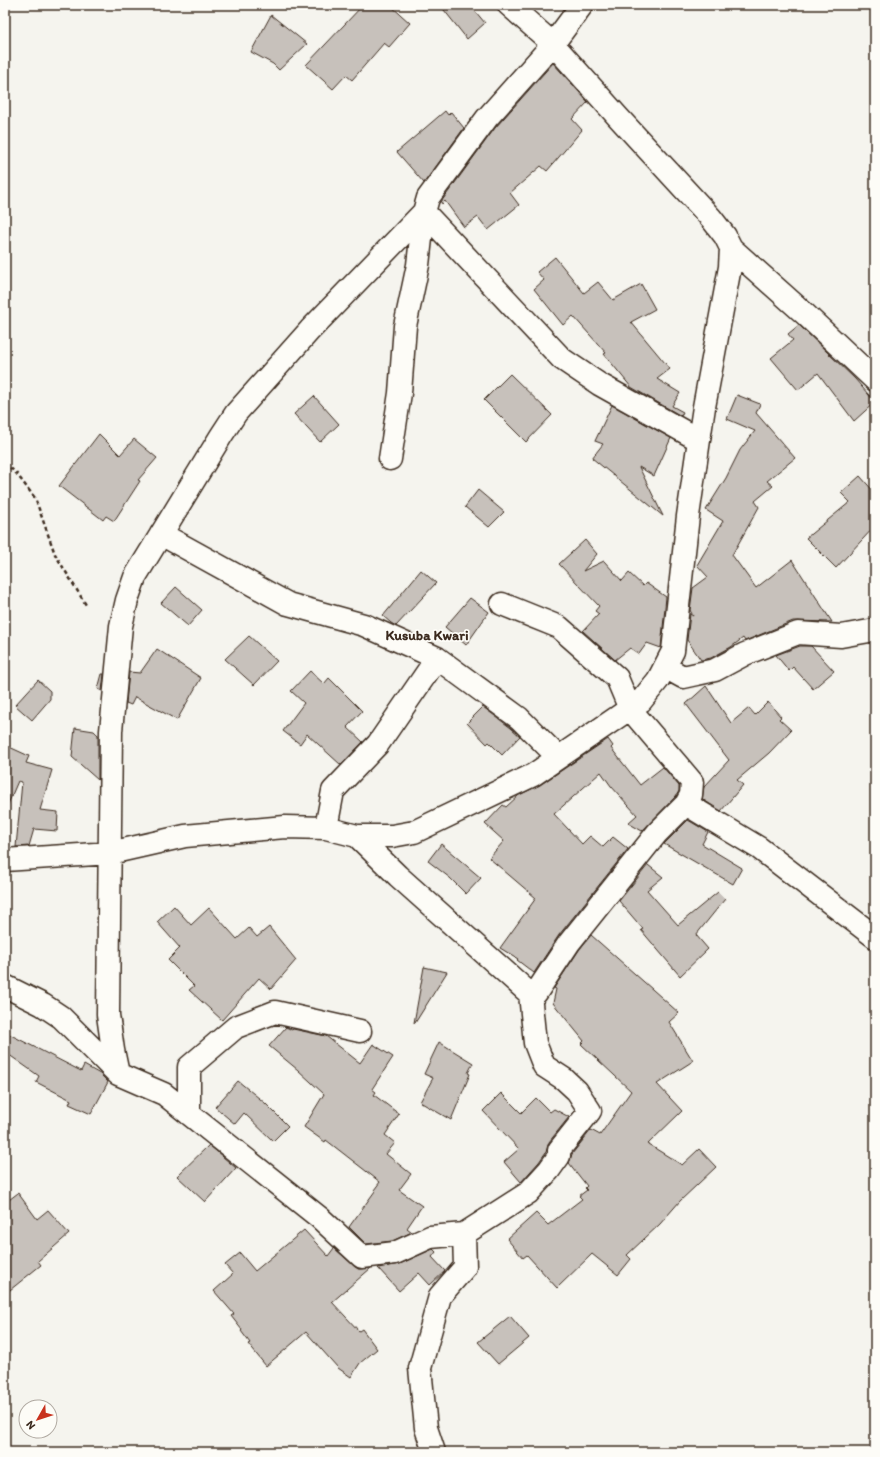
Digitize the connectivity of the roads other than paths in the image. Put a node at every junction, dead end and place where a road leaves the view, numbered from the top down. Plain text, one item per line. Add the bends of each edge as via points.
1 (509, 5) edge
2 (582, 5) edge
3 (554, 44) junction
4 (424, 212) junction
5 (731, 248) junction
6 (875, 380) edge
7 (699, 440) junction
8 (390, 459) dead end
9 (161, 534) junction
10 (502, 604) dead end
11 (875, 630) edge
12 (437, 658) junction
13 (665, 667) junction
14 (630, 709) junction
15 (558, 757) junction
16 (686, 804) junction
17 (326, 828) junction
18 (357, 836) junction
19 (110, 853) junction
20 (5, 860) edge
21 (875, 937) edge
22 (5, 986) edge
23 (530, 994) junction
24 (360, 1030) dead end
25 (118, 1074) junction
26 (189, 1114) junction
27 (464, 1234) junction
28 (434, 1452) edge

1 - 3 street
2 - 3 street
3 - 4 street via 486,118 428,198
3 - 5 street via 711,218
4 - 7 street via 562,359 599,384
4 - 8 street via 418,265 405,326 400,393
4 - 9 street via 310,330 236,413
5 - 6 street
5 - 7 street via 730,268
7 - 13 street via 673,651
9 - 12 street via 288,604 364,625
9 - 19 street via 135,577 126,600 121,626 111,731
10 - 14 street via 559,626 617,678
11 - 13 street via 840,636 798,633 745,654 715,670 683,677
12 - 15 street via 519,718
12 - 17 street via 378,744 333,791
13 - 14 street via 641,701
14 - 15 street
14 - 16 street via 692,782 691,794
15 - 18 street via 533,775 414,832 392,836
16 - 21 street via 759,848
16 - 23 street via 657,833 569,943 536,993
17 - 18 street
17 - 19 street via 285,828 185,836
18 - 23 street via 403,881
19 - 20 street
19 - 25 street via 108,1015
22 - 25 street via 43,1005 60,1017
23 - 27 street via 535,1042 544,1066 577,1091 590,1111 559,1150 560,1156 528,1193
24 - 26 street via 275,1012 236,1027 189,1067
25 - 26 street via 164,1094
26 - 27 street via 320,1218 362,1256 395,1253 430,1238
27 - 28 street via 465,1267 440,1296 420,1368 426,1428

